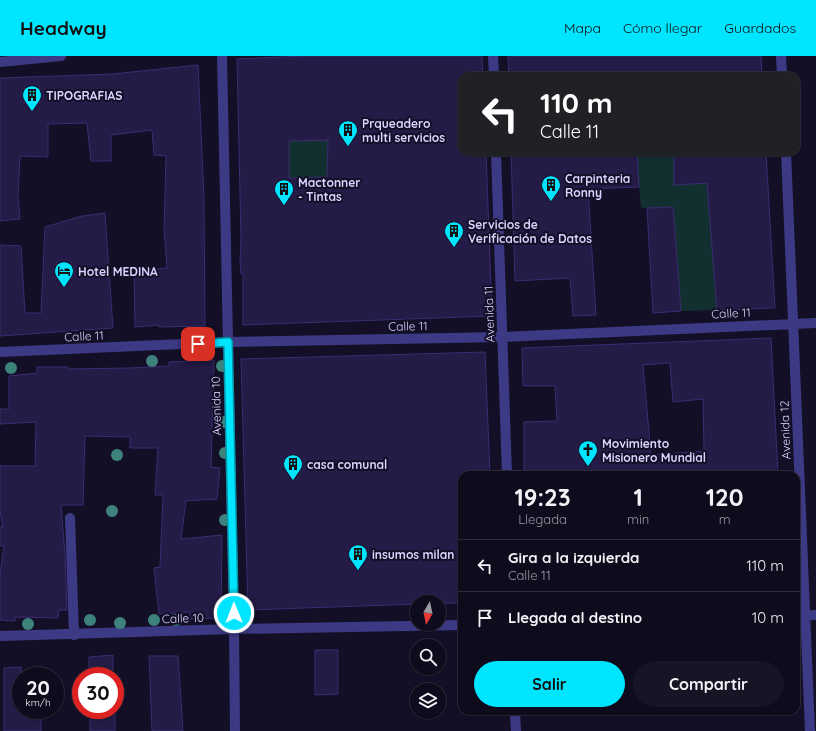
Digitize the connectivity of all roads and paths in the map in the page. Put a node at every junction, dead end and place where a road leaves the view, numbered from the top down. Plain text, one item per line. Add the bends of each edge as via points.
1 (61, 56) edge
2 (222, 56) edge
3 (493, 56) edge
4 (781, 56) edge
5 (0, 62) edge
6 (494, 72) edge
7 (782, 72) edge
8 (496, 156) edge
9 (786, 156) edge
10 (816, 323) edge
11 (793, 324) junction
12 (503, 337) junction
13 (228, 342) junction
14 (0, 352) edge
15 (507, 471) edge
16 (797, 471) edge
17 (70, 518) dead end
18 (800, 580) edge
19 (816, 615) edge
20 (801, 616) edge
21 (458, 625) edge
22 (234, 629) junction
23 (74, 635) junction
24 (0, 636) edge
25 (515, 715) edge
26 (235, 731) edge
27 (516, 731) edge
28 (810, 731) edge

1 - 5 street
2 - 13 street, Avenida 10
3 - 6 street
4 - 7 street
8 - 12 street, Avenida 11
9 - 11 street, Avenida 12
10 - 11 street, Calle 11
11 - 12 street, Calle 11
11 - 16 street, Avenida 12
12 - 13 street, Calle 11
12 - 15 street, Avenida 11
13 - 14 street, Calle 11
13 - 22 street, Avenida 10
17 - 23 street
18 - 20 street, Avenida 12
19 - 20 street
20 - 28 street, Avenida 12
21 - 22 street, Calle 10
22 - 23 street, Calle 10
22 - 26 street, Avenida 10
23 - 24 street, Calle 10
25 - 27 street

